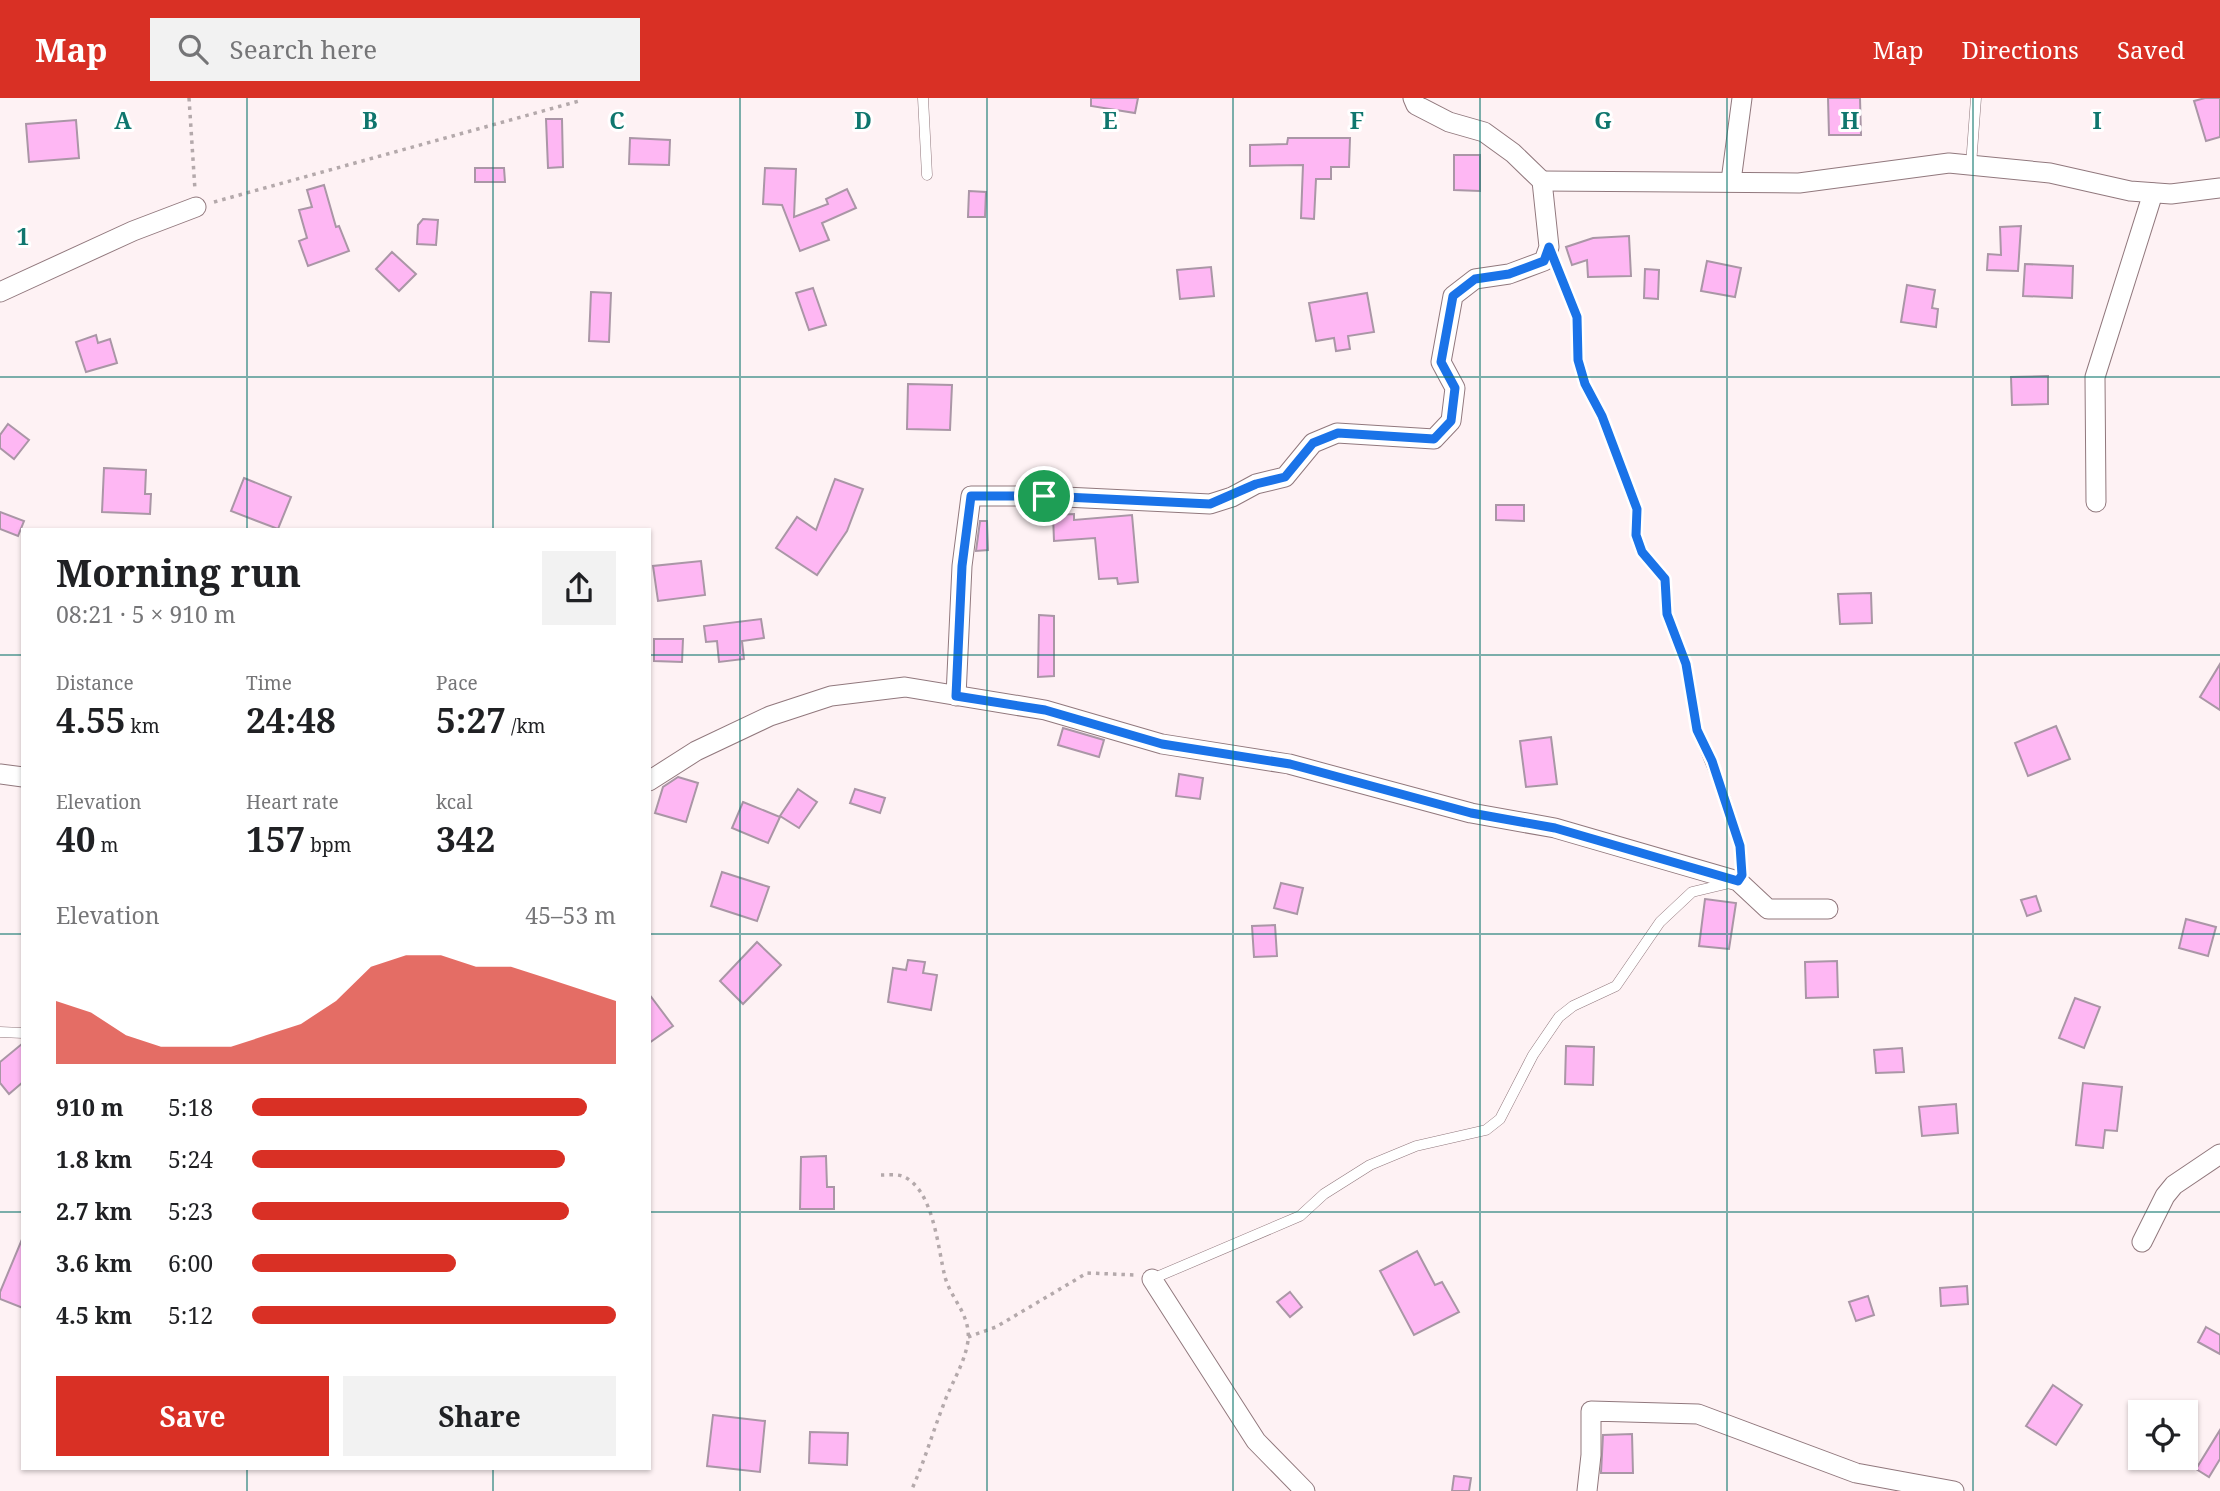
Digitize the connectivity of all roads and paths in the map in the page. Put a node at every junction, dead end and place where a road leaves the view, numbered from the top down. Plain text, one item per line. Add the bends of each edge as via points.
1 (189, 98) edge
2 (923, 98) edge
3 (1413, 98) edge
4 (1742, 98) edge
5 (1976, 98) edge
6 (579, 101) dead end
7 (1971, 164) junction
8 (927, 176) dead end
9 (1542, 181) junction
10 (1731, 181) junction
11 (2220, 188) edge
12 (2153, 193) junction
13 (196, 207) junction
14 (1549, 247) junction
15 (0, 292) edge
16 (2096, 502) dead end
17 (956, 696) junction
18 (0, 774) edge
19 (21, 777) edge
20 (651, 780) edge
21 (1738, 881) junction
22 (1828, 909) dead end
23 (0, 1032) edge
24 (21, 1034) edge
25 (2220, 1154) edge
26 (881, 1175) dead end
27 (2142, 1242) dead end
28 (1152, 1279) junction
29 (968, 1337) junction
30 (911, 1491) edge
31 (1305, 1491) edge
32 (1587, 1491) edge
33 (1954, 1491) edge

1 - 13 path
2 - 8 lane
3 - 9 street via 1416,105 1449,122 1484,132
4 - 10 street
5 - 7 lane
6 - 13 path
7 - 10 street via 1799,183
7 - 12 street via 2050,173
9 - 10 street
9 - 14 street
11 - 12 street
12 - 16 street via 2095,377
13 - 15 street
14 - 17 street via 1544,261 1509,274 1475,279 1453,296 1441,362 1455,388 1451,421 1434,439 1338,433 1313,443 1285,477 1210,504 971,496 962,566
14 - 21 lane via 1577,317 1578,360 1585,384 1637,509 1636,535 1642,552 1665,579 1667,614 1686,664 1697,730 1740,846 1742,875
17 - 20 street via 905,687 831,696 770,716 696,751
17 - 21 street via 1045,710 1162,744 1290,764 1471,813 1555,828
18 - 19 street
21 - 22 street via 1768,909
21 - 28 lane via 1692,892 1660,922 1616,986 1559,1017 1500,1119 1486,1130 1416,1146 1370,1165 1324,1194 1300,1216
23 - 24 lane
25 - 27 street via 2174,1185
26 - 29 path via 902,1176 927,1205 946,1279 962,1306
28 - 29 path via 1087,1273 996,1326
28 - 31 street via 1256,1441
29 - 30 path via 964,1359
32 - 33 street via 1591,1410 1698,1414 1856,1473

